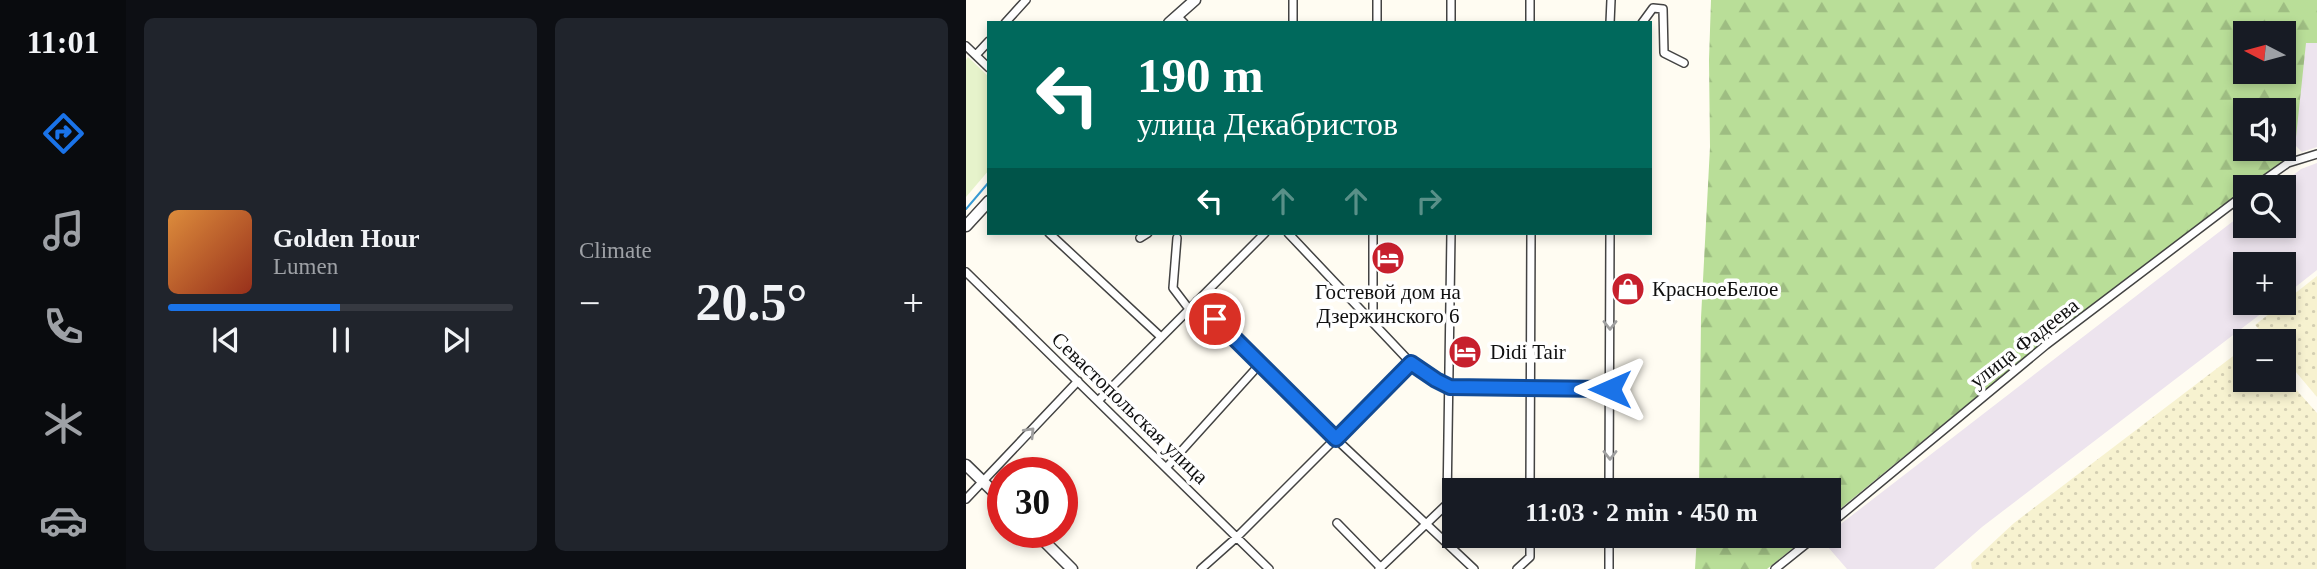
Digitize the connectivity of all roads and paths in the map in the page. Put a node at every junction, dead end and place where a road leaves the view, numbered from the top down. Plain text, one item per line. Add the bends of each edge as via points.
1 (1026, 0) edge
2 (1195, 0) edge
3 (1293, 0) edge
4 (1377, 0) edge
5 (1451, 0) edge
6 (1530, 0) edge
7 (1611, 0) edge
8 (1177, 20) edge
9 (1007, 21) edge
10 (1293, 21) edge
11 (1377, 21) edge
12 (1451, 21) edge
13 (1530, 21) edge
14 (1611, 21) edge
15 (1643, 21) edge
16 (987, 43) edge
17 (966, 46) edge
18 (976, 55) junction
19 (1684, 63) dead end
20 (987, 66) edge
21 (2317, 154) edge
22 (2271, 175) edge
23 (987, 203) edge
24 (2233, 203) edge
25 (966, 226) edge
26 (1051, 235) edge
27 (1145, 235) edge
28 (1263, 235) edge
29 (1290, 235) edge
30 (1373, 235) edge
31 (1451, 235) edge
32 (1531, 235) edge
33 (1610, 235) edge
34 (1140, 238) dead end
35 (1177, 238) dead end
36 (966, 272) edge
37 (1197, 301) junction
38 (1189, 309) junction
39 (1373, 321) junction
40 (1161, 337) junction
41 (1411, 363) junction
42 (1260, 364) junction
43 (1078, 381) junction
44 (1450, 387) junction
45 (1531, 389) junction
46 (1610, 389) junction
47 (1098, 401) junction
48 (1336, 439) junction
49 (966, 465) edge
50 (1166, 468) junction
51 (1530, 478) edge
52 (1609, 478) edge
53 (983, 481) junction
54 (987, 485) edge
55 (966, 499) edge
56 (1841, 514) edge
57 (1337, 523) dead end
58 (1427, 524) junction
59 (1237, 537) junction
60 (1051, 548) edge
61 (1530, 548) edge
62 (1609, 548) edge
63 (1801, 548) edge
64 (1380, 568) edge
65 (1072, 569) edge
66 (1201, 569) edge
67 (1269, 569) edge
68 (1474, 569) edge
69 (1517, 569) edge
70 (1609, 569) edge
71 (1775, 569) edge

1 - 9 street
2 - 8 street
3 - 10 street
4 - 11 street
5 - 12 street
6 - 13 street
7 - 14 street
15 - 19 street via 1653,8 1662,9 1664,53
16 - 18 street
17 - 18 street
18 - 20 street
21 - 22 street via 2288,163
23 - 25 street
24 - 56 street, улица Фадеева via 2046,345
26 - 40 street
27 - 34 street
28 - 37 street
29 - 39 street
30 - 39 street
31 - 44 street
32 - 45 street
33 -> 46 street
35 - 38 street via 1173,288
36 - 43 street, Севастопольская улица
37 - 38 street
37 - 42 street
38 - 40 street
39 - 41 street
40 - 47 street
41 - 44 street
41 - 48 street
42 - 48 street
42 - 50 street
43 - 47 street, Севастопольская улица
53 -> 43 street
44 - 45 street
44 - 58 street via 1447,504
45 - 46 street
45 - 51 street
46 -> 52 street
47 - 50 street, Севастопольская улица
48 - 58 street
48 - 59 street
49 - 53 street
50 - 59 street, Севастопольская улица
53 - 54 street
53 - 55 street
57 - 64 street
58 - 64 street
58 - 68 street
59 - 66 street
59 - 67 street, Севастопольская улица
60 - 65 street
61 - 69 street via 1530,557
62 - 70 street
63 - 71 street

